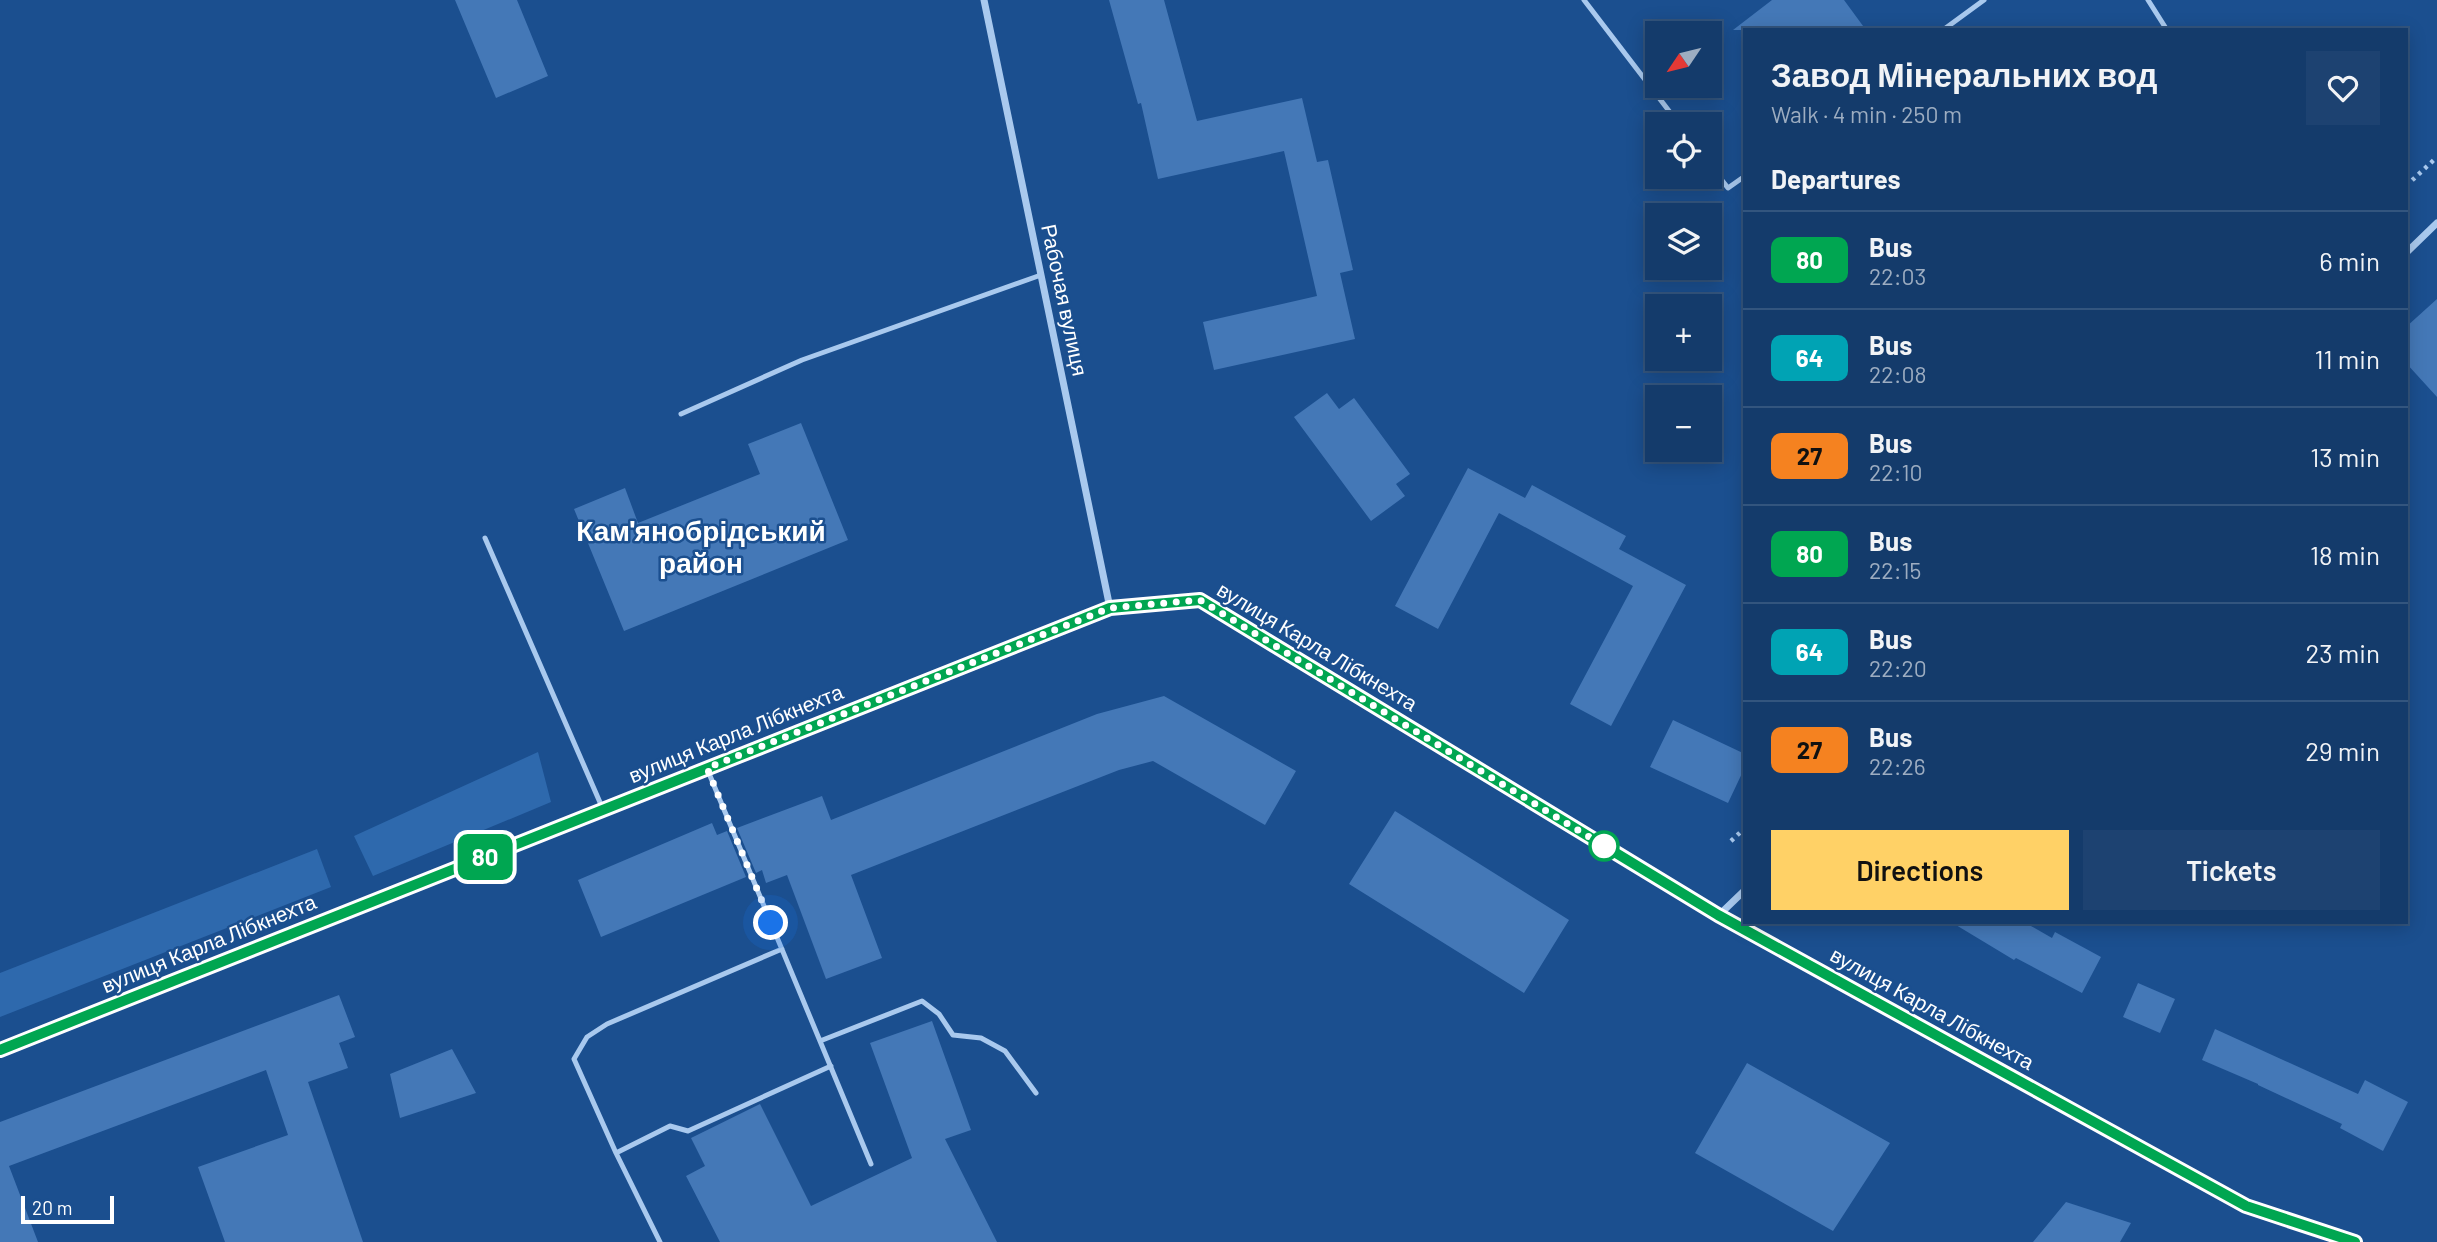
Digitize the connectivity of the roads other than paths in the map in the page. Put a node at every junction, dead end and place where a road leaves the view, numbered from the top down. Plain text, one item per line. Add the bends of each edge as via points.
1 (984, 0) edge
2 (1584, 0) edge
3 (1984, 0) edge
4 (2148, 0) edge
5 (1947, 28) edge
6 (2166, 28) edge
7 (1670, 112) edge
8 (1743, 177) edge
9 (1722, 180) edge
10 (2437, 223) edge
11 (2408, 251) edge
12 (1041, 275) junction
13 (681, 414) dead end
14 (485, 538) dead end
15 (1110, 608) junction
16 (707, 768) junction
17 (603, 810) junction
18 (1743, 892) edge
19 (1718, 915) junction
20 (782, 948) junction
21 (820, 1041) junction
22 (0, 1050) edge
23 (831, 1066) junction
24 (1036, 1093) dead end
25 (616, 1153) junction
26 (872, 1164) dead end
27 (660, 1242) edge
28 (2355, 1242) edge

1 - 12 street, Рабочая вулиця
2 - 7 lane
3 - 5 lane
4 - 6 lane
8 - 9 lane via 1728,188
10 - 11 street
12 - 13 lane via 802,360
12 - 15 street, Рабочая вулиця
14 - 17 lane
15 - 16 street, вулиця Карла Лібкнехта
15 - 19 street, вулиця Карла Лібкнехта via 1200,600
16 - 17 street, вулиця Карла Лібкнехта
16 - 20 lane
17 - 22 street, вулиця Карла Лібкнехта
18 - 19 street
19 - 28 street, вулиця Карла Лібкнехта via 2246,1206
20 - 21 lane
20 - 25 lane via 607,1024 587,1037 574,1059
21 - 23 lane
21 - 24 lane via 922,1001 939,1014 953,1035 981,1038 1005,1051
23 - 25 lane via 688,1131 670,1126
23 - 26 lane
25 - 27 lane

